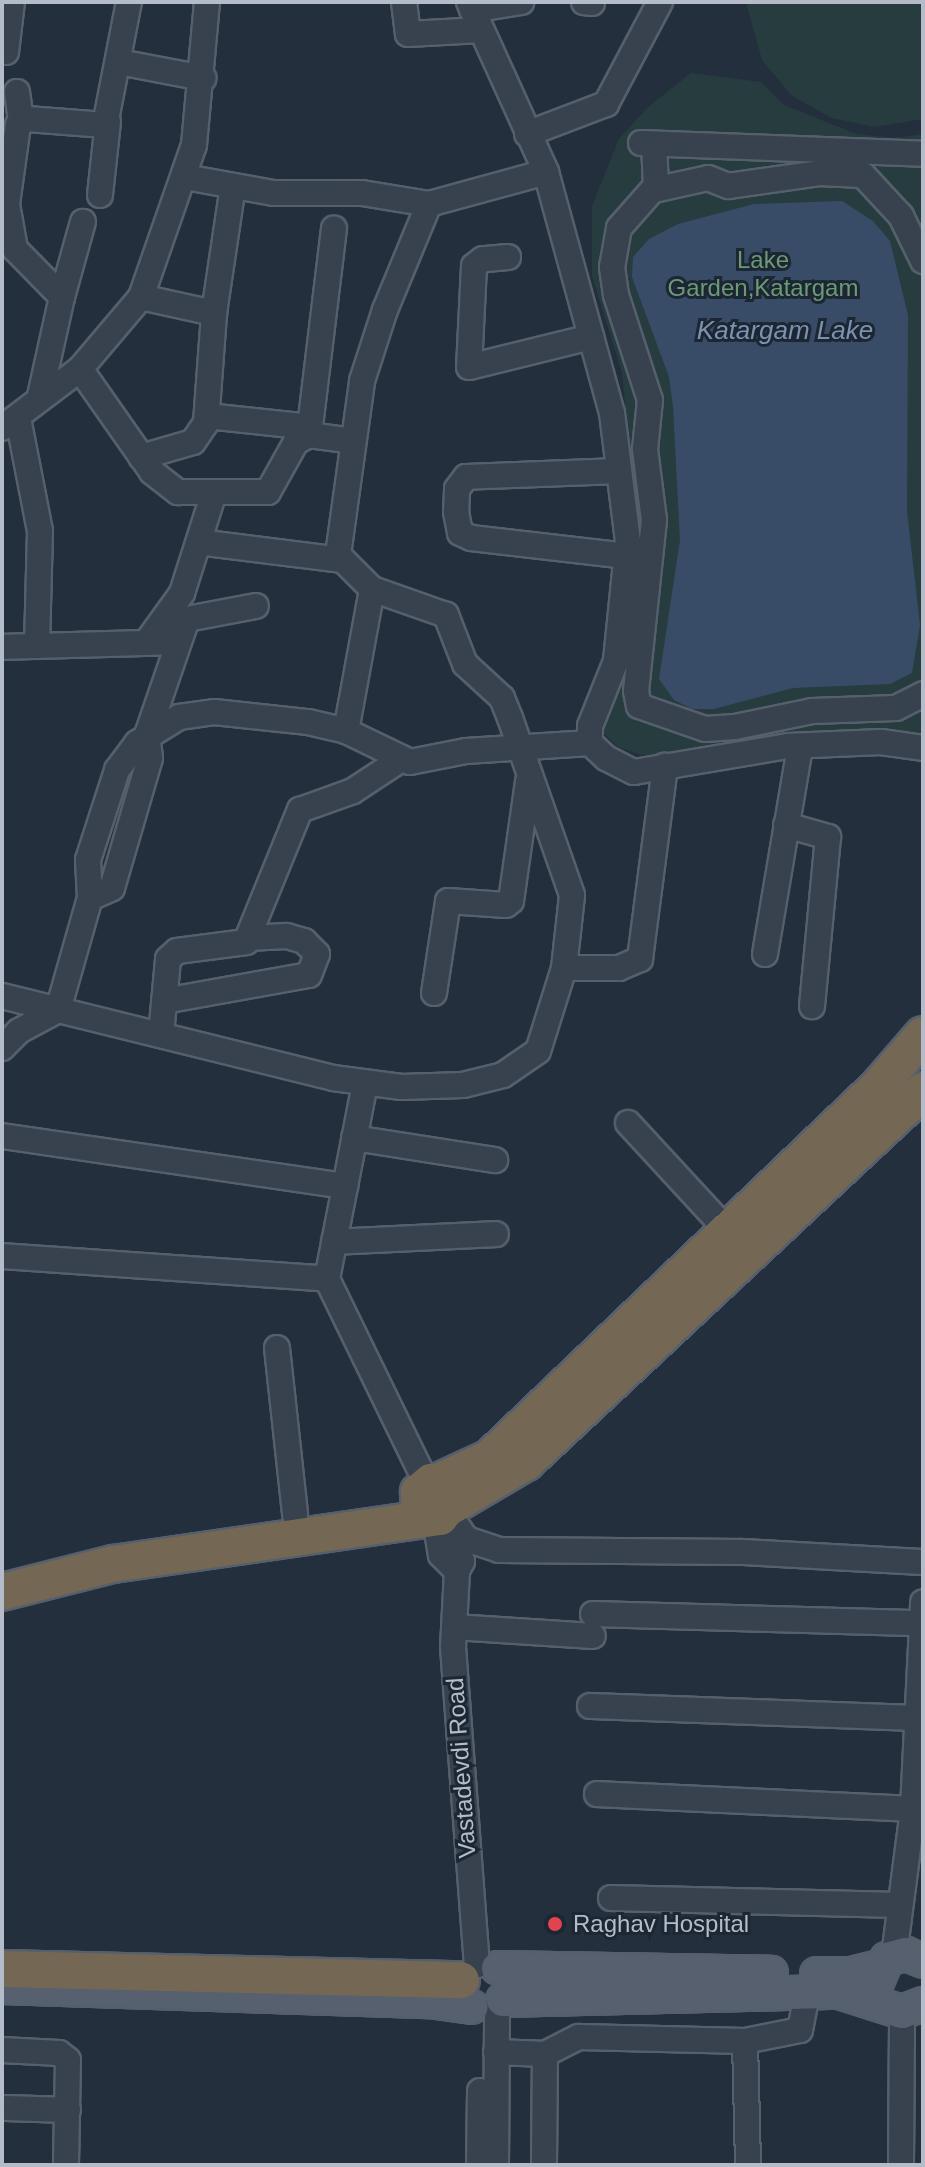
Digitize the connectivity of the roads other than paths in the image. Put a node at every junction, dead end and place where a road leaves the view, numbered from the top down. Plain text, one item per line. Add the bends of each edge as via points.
1 (12, 2) edge
2 (129, 2) edge
3 (207, 2) edge
4 (404, 2) edge
5 (521, 2) edge
6 (584, 2) edge
7 (660, 2) edge
8 (592, 3) edge
9 (474, 14) edge
10 (6, 52) dead end
11 (119, 62) junction
12 (203, 78) junction
13 (17, 92) dead end
14 (21, 121) junction
15 (108, 121) junction
16 (527, 134) junction
17 (923, 154) edge
18 (546, 172) junction
19 (185, 177) junction
20 (233, 186) junction
21 (654, 190) junction
22 (100, 195) dead end
23 (429, 204) junction
24 (4, 212) edge
25 (83, 222) dead end
26 (334, 229) dead end
27 (508, 257) dead end
28 (923, 261) edge
29 (62, 297) junction
30 (141, 297) junction
31 (214, 313) junction
32 (591, 337) junction
33 (80, 369) junction
34 (40, 396) junction
35 (207, 416) junction
36 (10, 423) edge
37 (309, 431) junction
38 (353, 441) junction
39 (141, 457) junction
40 (619, 471) junction
41 (214, 493) junction
42 (206, 543) dead end
43 (627, 556) junction
44 (343, 560) junction
45 (372, 589) junction
46 (256, 606) dead end
47 (178, 642) junction
48 (146, 643) junction
49 (37, 646) junction
50 (2, 647) edge
51 (923, 694) edge
52 (346, 731) junction
53 (147, 735) junction
54 (590, 743) junction
55 (519, 746) junction
56 (800, 746) junction
57 (922, 751) edge
58 (400, 760) junction
59 (665, 766) junction
60 (529, 778) junction
61 (786, 825) junction
62 (248, 938) junction
63 (765, 954) dead end
64 (564, 968) junction
65 (434, 993) dead end
66 (2, 996) edge
67 (164, 1001) junction
68 (812, 1006) dead end
69 (58, 1010) junction
70 (161, 1035) junction
71 (923, 1035) edge
72 (2, 1048) edge
73 (923, 1057) edge
74 (365, 1083) junction
75 (910, 1089) edge
76 (628, 1123) dead end
77 (2, 1136) edge
78 (354, 1138) junction
79 (495, 1160) dead end
80 (345, 1186) junction
81 (725, 1228) junction
82 (496, 1234) dead end
83 (334, 1242) junction
84 (2, 1256) edge
85 (327, 1279) junction
86 (277, 1348) dead end
87 (493, 1469) junction
88 (436, 1501) junction
89 (295, 1515) junction
90 (923, 1562) edge
91 (2, 1573) edge
92 (2, 1592) edge
93 (922, 1613) edge
94 (454, 1627) junction
95 (590, 1706) dead end
96 (917, 1718) junction
97 (597, 1794) dead end
98 (913, 1809) junction
99 (611, 1898) dead end
100 (899, 1905) junction
101 (2, 1955) edge
102 (908, 1960) edge
103 (2, 1969) edge
104 (2, 1987) edge
105 (477, 1987) junction
106 (807, 1993) junction
107 (910, 2006) edge
108 (745, 2041) junction
109 (2, 2050) edge
110 (496, 2052) junction
111 (545, 2054) junction
112 (6, 2108) dead end
113 (68, 2110) junction
114 (66, 2165) edge
115 (479, 2165) edge
116 (496, 2165) edge
117 (544, 2165) edge
118 (748, 2165) edge
119 (901, 2165) edge

1 - 10 street
2 - 11 street
3 - 12 street
4 - 9 street via 408,34
5 - 9 street
6 - 8 street
7 - 16 street via 606,104
9 - 16 street
11 - 12 street
11 - 15 street
12 - 19 street
13 - 14 street
14 - 15 street via 103,126
14 - 24 street
15 - 22 street
16 - 18 street
17 - 21 street via 647,144
18 - 23 street
18 - 32 street
19 - 20 street
19 - 30 street
20 - 23 street via 274,193 362,193
20 - 31 street
21 - 28 street via 708,178 728,186 819,173 863,175 901,216
21 - 51 street via 619,228 612,267 650,400 645,449 654,520 636,691 639,706 705,729 812,711 896,708
23 - 38 street via 362,381
24 - 29 street via 17,254
25 - 29 street
26 - 37 street
27 - 32 street via 483,259 474,266 469,367
29 - 34 street
30 - 31 street
30 - 33 street
31 - 35 street
32 - 40 street via 612,413
33 - 34 street
33 - 39 street
34 - 36 street
35 - 37 street
35 - 39 street via 193,442
36 - 49 street via 40,531
37 - 38 street
37 - 41 street via 296,442 268,492
38 - 44 street via 338,555
39 - 41 street via 178,492
40 - 43 street
40 - 43 street via 466,477 457,489 457,527 471,538 504,545
41 - 48 street via 182,593
42 - 44 street
43 - 54 street via 616,661 590,726
44 - 45 street
45 - 52 street
45 - 55 street via 446,615 465,664 502,698
46 - 47 street via 190,615
47 - 48 street
47 - 53 street
48 - 49 street
49 - 50 street
52 - 53 street via 214,712 179,717
52 - 58 street
53 - 69 street via 117,770 88,860 90,898
54 - 55 street
54 - 59 street via 634,772
55 - 58 street
55 - 60 street
56 - 57 street via 881,742
56 - 59 street
56 - 61 street
58 - 62 street via 353,791 300,810
59 - 64 street via 640,959 619,968
60 - 64 street via 572,895
60 - 65 street via 511,901 448,901
61 - 63 street
61 - 68 street via 828,837
62 - 67 street via 239,945 172,955
62 - 67 street via 304,941 317,954 309,975
64 - 74 street via 538,1051 522,1065 463,1085
66 - 69 street
67 - 70 street
69 - 70 street
69 - 72 street via 19,1031
70 - 74 street
71 - 75 highway
73 - 75 main road
74 - 78 street
75 - 81 highway
75 - 87 main road via 707,1268 702,1282
75 - 87 highway via 526,1462
76 - 81 street
77 - 80 street
78 - 79 street
78 - 80 street
80 - 83 street
81 - 87 highway
82 - 83 street
83 - 85 street
84 - 85 street
85 - 88 street
86 - 89 street
87 - 88 highway
88 - 89 highway
88 - 90 street via 476,1522 499,1550 742,1552
88 - 92 highway via 113,1564
88 - 94 street, Vastadevdi Road via 462,1561
89 - 91 highway via 91,1549
93 - 94 street
93 - 96 street
94 - 105 street, Vastadevdi Road via 460,1785
95 - 96 street
96 - 98 street
97 - 98 street
98 - 100 street
99 - 100 street
100 - 102 street
101 - 105 main road via 436,1961
102 - 105 main road via 851,1974
102 - 107 main road via 875,1986
103 - 105 highway
104 - 105 main road via 429,2001
105 - 106 main road
105 - 110 street, Vastadevdi Road
105 - 115 street, Vastadevdi Road
106 - 107 main road via 839,1992
106 - 108 street via 800,2030
107 - 119 street
108 - 111 street via 579,2037
108 - 118 street
109 - 113 street via 66,2056
110 - 111 street
110 - 116 street, Vastadevdi Road
111 - 117 street
112 - 113 street
113 - 114 street

